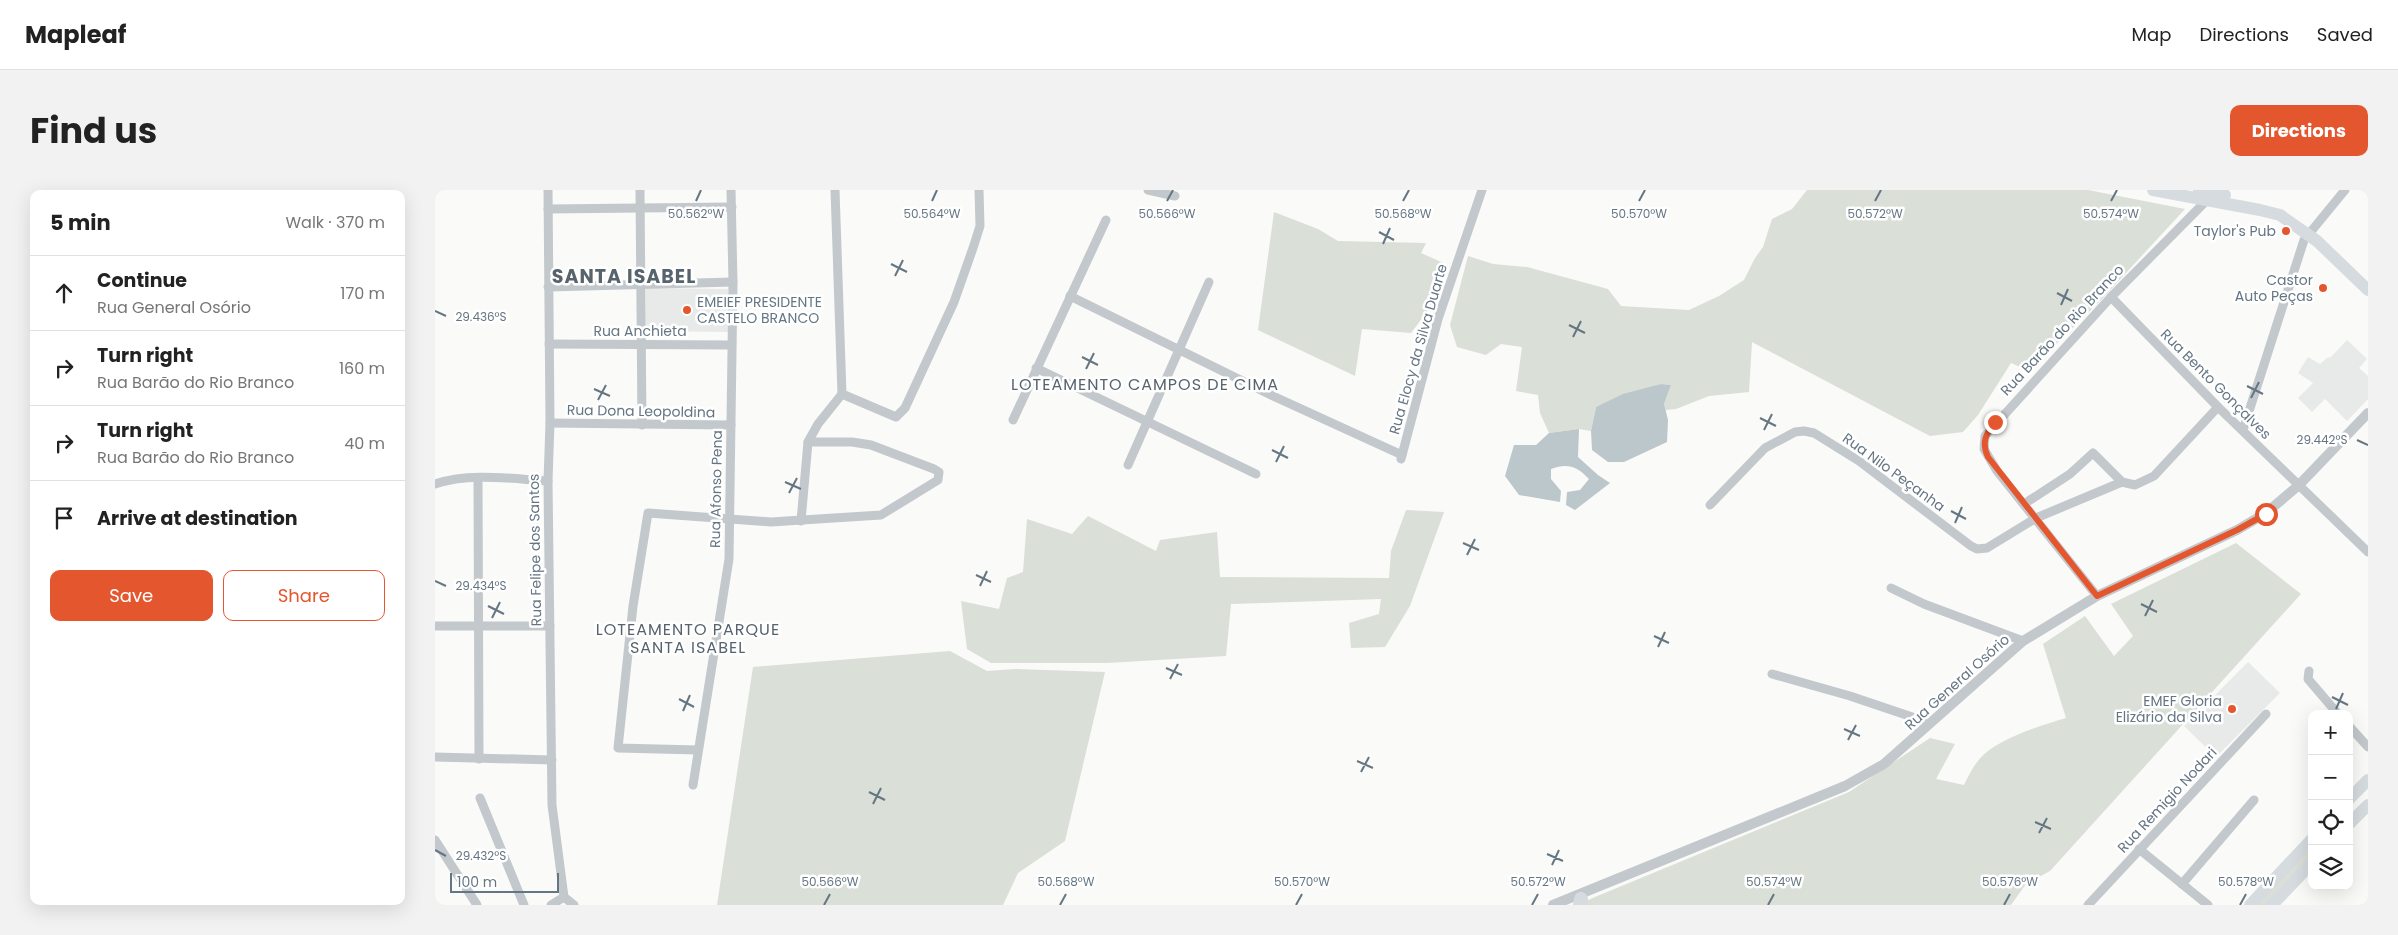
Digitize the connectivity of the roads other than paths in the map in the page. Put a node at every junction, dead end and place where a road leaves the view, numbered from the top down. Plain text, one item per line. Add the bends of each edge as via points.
1 (548, 190) edge
2 (640, 190) edge
3 (731, 190) edge
4 (835, 190) edge
5 (979, 190) edge
6 (1148, 190) edge
7 (1483, 190) edge
8 (2153, 190) edge
9 (2345, 190) edge
10 (2210, 194) edge
11 (1175, 196) dead end
12 (640, 207) junction
13 (732, 207) junction
14 (548, 209) junction
15 (1105, 220) dead end
16 (2312, 235) junction
17 (733, 282) junction
18 (1209, 282) dead end
19 (640, 284) junction
20 (549, 287) junction
21 (2368, 290) edge
22 (1070, 296) junction
23 (2111, 297) junction
24 (549, 344) junction
25 (641, 345) junction
26 (731, 345) junction
27 (1180, 350) junction
28 (1036, 368) junction
29 (842, 394) junction
30 (2218, 407) junction
31 (2368, 413) edge
32 (1013, 420) dead end
33 (1148, 421) junction
34 (550, 423) junction
35 (641, 425) junction
36 (731, 425) junction
37 (2243, 430) junction
38 (808, 442) junction
39 (1129, 466) dead end
40 (1256, 474) dead end
41 (478, 478) junction
42 (548, 481) junction
43 (2122, 482) junction
44 (435, 484) edge
45 (2299, 485) junction
46 (2024, 504) junction
47 (1710, 505) dead end
48 (2036, 518) junction
49 (730, 520) junction
50 (801, 521) junction
51 (2368, 552) edge
52 (1891, 588) dead end
53 (2097, 596) junction
54 (435, 626) edge
55 (477, 626) junction
56 (550, 626) junction
57 (2023, 641) junction
58 (2309, 671) dead end
59 (1772, 674) dead end
60 (2335, 710) edge
61 (2266, 714) dead end
62 (1931, 724) junction
63 (2353, 730) edge
64 (2368, 747) edge
65 (698, 750) junction
66 (435, 757) edge
67 (479, 759) junction
68 (552, 760) junction
69 (2368, 780) edge
70 (693, 785) dead end
71 (2353, 795) edge
72 (2353, 797) edge
73 (480, 798) dead end
74 (2253, 800) dead end
75 (2368, 805) edge
76 (2353, 820) edge
77 (435, 840) edge
78 (2308, 843) edge
79 (2139, 849) junction
80 (2308, 868) edge
81 (2181, 884) junction
82 (564, 897) junction
83 (1581, 900) edge
84 (477, 905) edge
85 (524, 905) edge
86 (551, 905) edge
87 (574, 905) edge
88 (1553, 905) edge
89 (2089, 905) edge
90 (2208, 905) edge
91 (2250, 905) edge
92 (2272, 905) edge

1 - 14 street, Rua Felipe dos Santos
2 - 12 street
3 - 13 street, Rua Afonso Pena
4 - 29 street
5 - 29 street via 980,226 973,248 953,302 905,408 896,417
6 - 11 street
7 - 27 street, Rua Elocy da Silva Duarte via 1438,319 1402,457
8 - 10 main road
9 - 16 street
10 - 16 main road via 2279,215
10 - 23 street, Rua Barão do Rio Branco
12 - 13 street
12 - 14 street
12 - 19 street
13 - 17 street, Rua Afonso Pena
14 - 20 street, Rua Felipe dos Santos
15 - 22 street
16 - 21 main road
16 - 37 street
17 - 19 street
17 - 26 street, Rua Afonso Pena
18 - 27 street
19 - 20 street
19 - 25 street
20 - 24 street, Rua Felipe dos Santos
22 - 27 street
22 - 28 street
23 - 30 street, Rua Bento Gonçalves
23 - 46 street, Rua Barão do Rio Branco via 1985,436 1984,449 1988,457
24 - 25 street, Rua Anchieta
24 - 34 street, Rua Felipe dos Santos
25 - 26 street, Rua Anchieta
25 - 35 street
26 - 36 street, Rua Afonso Pena
27 - 33 street
28 - 32 street
28 - 33 street
29 - 38 street
30 - 37 street, Rua Bento Gonçalves
30 - 43 street, Rua Nilo Peçanha via 2153,476 2135,485
31 - 45 street, Rua General Osório
33 - 39 street
33 - 40 street
34 - 35 street, Rua Dona Leopoldina
34 - 42 street, Rua Felipe dos Santos
35 - 36 street, Rua Dona Leopoldina
36 - 49 street, Rua Afonso Pena
37 - 45 street, Rua Bento Gonçalves
38 - 50 street
38 - 50 street via 851,442 871,446 934,469 939,474 938,480 881,516
41 - 42 street
41 - 44 street
41 - 55 street
42 - 56 street, Rua Felipe dos Santos
43 - 46 street via 2093,453 2069,474
43 - 48 street, Rua Nilo Peçanha
45 - 51 street, Rua Bento Gonçalves
45 - 53 street, Rua General Osório via 2266,514 2237,530
46 - 48 street, Rua Barão do Rio Branco
47 - 48 street, Rua Nilo Peçanha via 1765,448 1804,430 1859,461 1971,546 1987,548
48 - 53 street, Rua Barão do Rio Branco
49 - 50 street
49 - 65 street, Rua Afonso Pena via 729,559
49 - 65 street via 648,513 633,606 617,748
52 - 57 street via 1924,604
53 - 57 street, Rua General Osório
54 - 55 street
55 - 56 street
55 - 67 street
56 - 68 street, Rua Felipe dos Santos
57 - 62 street, Rua General Osório
58 - 60 street via 2308,679
59 - 62 street
61 - 79 street, Rua Remigio Nodari
62 - 83 street, Rua General Osório via 1884,764 1845,786
63 - 64 street
65 - 70 street, Rua Afonso Pena
66 - 67 street
67 - 68 street
68 - 82 street, Rua Felipe dos Santos via 552,805
69 - 71 main road
72 - 75 street
73 - 85 street
74 - 81 street
75 - 76 main road
77 - 84 street
78 - 91 main road
79 - 81 street
79 - 89 street, Rua Remigio Nodari
80 - 92 main road
81 - 90 street
82 - 86 street
82 - 87 street
83 - 88 street, Rua General Osório

